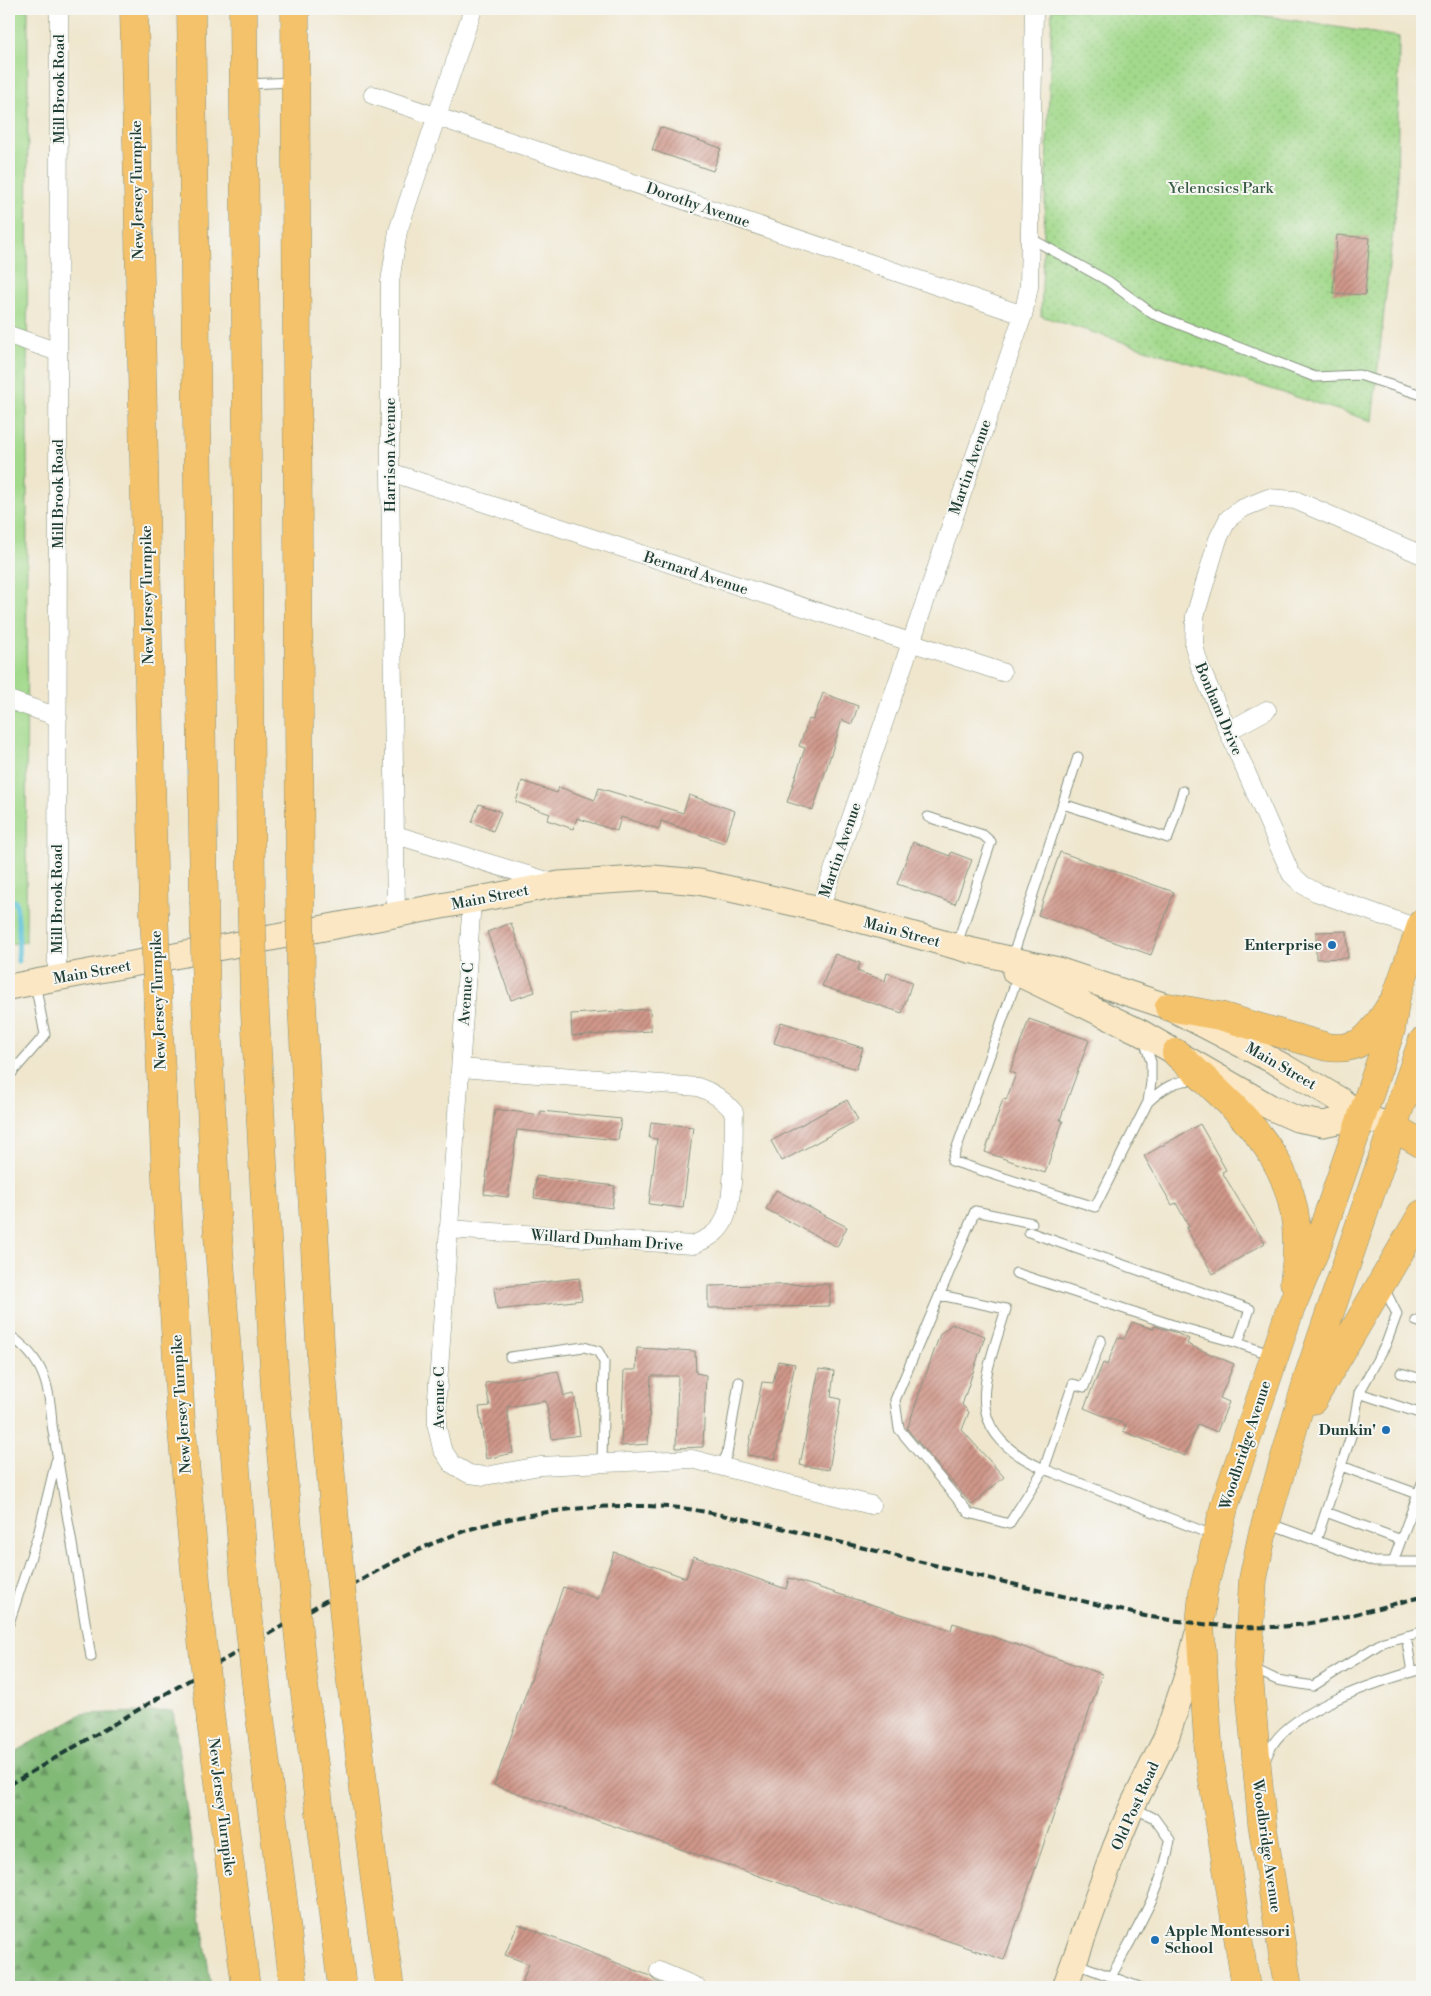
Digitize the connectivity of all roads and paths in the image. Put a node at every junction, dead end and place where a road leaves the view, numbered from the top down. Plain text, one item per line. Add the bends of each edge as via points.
1 (59, 9) edge
2 (134, 9) edge
3 (191, 9) edge
4 (243, 9) edge
5 (295, 9) edge
6 (473, 9) edge
7 (1034, 9) edge
8 (295, 82) junction
9 (244, 84) junction
10 (373, 95) dead end
11 (436, 118) junction
12 (1030, 238) junction
13 (1022, 314) junction
14 (9, 335) edge
15 (58, 352) junction
16 (1422, 395) edge
17 (390, 472) junction
18 (1422, 555) edge
19 (910, 643) junction
20 (1002, 672) dead end
21 (9, 700) edge
22 (1267, 710) dead end
23 (58, 717) junction
24 (1228, 731) junction
25 (1078, 757) dead end
26 (1183, 791) dead end
27 (1063, 804) junction
28 (928, 817) dead end
29 (396, 835) junction
30 (559, 884) junction
31 (472, 900) junction
32 (820, 909) junction
33 (396, 915) junction
34 (1421, 926) edge
35 (963, 949) junction
36 (1014, 966) junction
37 (46, 981) junction
38 (9, 987) edge
39 (1396, 998) junction
40 (1169, 1007) junction
41 (1140, 1032) junction
42 (1422, 1042) edge
43 (1176, 1053) junction
44 (461, 1068) junction
45 (9, 1076) edge
46 (1208, 1083) junction
47 (1148, 1102) junction
48 (1362, 1116) junction
49 (1393, 1127) junction
50 (1422, 1144) edge
51 (1422, 1214) edge
52 (448, 1229) junction
53 (1414, 1241) edge
54 (1016, 1273) dead end
55 (1381, 1284) junction
56 (940, 1295) junction
57 (1290, 1310) junction
58 (9, 1335) edge
59 (1100, 1340) dead end
60 (1238, 1343) junction
61 (1274, 1356) junction
62 (510, 1357) dead end
63 (1402, 1373) dead end
64 (1422, 1379) edge
65 (739, 1382) dead end
66 (1359, 1393) junction
67 (1422, 1414) edge
68 (1286, 1452) junction
69 (57, 1456) junction
70 (602, 1463) junction
71 (721, 1466) junction
72 (1341, 1466) junction
73 (1044, 1469) junction
74 (1422, 1483) edge
75 (1418, 1494) junction
76 (871, 1505) dead end
77 (1326, 1512) junction
78 (1266, 1522) junction
79 (1216, 1536) junction
80 (1401, 1540) junction
81 (1316, 1541) junction
82 (1393, 1562) junction
83 (1422, 1562) edge
84 (9, 1623) edge
85 (1200, 1624) junction
86 (1422, 1632) edge
87 (1406, 1636) junction
88 (91, 1657) dead end
89 (1248, 1666) junction
90 (1422, 1669) edge
91 (1412, 1672) junction
92 (1258, 1774) junction
93 (1132, 1807) junction
94 (1073, 1963) junction
95 (659, 1971) dead end
96 (1111, 1977) junction
97 (246, 1987) edge
98 (294, 1987) edge
99 (342, 1987) edge
100 (390, 1987) edge
101 (698, 1987) edge
102 (1064, 1987) edge
103 (1139, 1987) edge
104 (1246, 1987) edge
105 (1288, 1987) edge

1 - 15 street, Mill Brook Road
2 - 97 main road, New Jersey Turnpike, bridge via 154,911 168,1219 180,1410 211,1722
3 - 98 main road, bridge via 206,1001 217,1217 245,1586
4 - 9 main road
5 - 8 main road
6 - 11 street, Harrison Avenue
7 - 12 street, Martin Avenue
8 - 9 lane
8 - 100 main road, bridge via 301,984 322,1361 336,1533 374,1879
9 - 99 main road, bridge via 254,992 275,1378 290,1560
10 - 11 street, Dorothy Avenue
11 - 13 street, Dorothy Avenue
11 - 17 street, Harrison Avenue via 393,255 390,282
12 - 13 street, Martin Avenue via 1029,287
12 - 16 lane via 1108,281 1153,314 1315,378 1358,375
13 - 19 street, Martin Avenue
14 - 15 street
15 - 23 street, Mill Brook Road
17 - 19 street, Bernard Avenue
17 - 29 street, Harrison Avenue
18 - 24 street, Bonham Drive via 1295,500 1268,498 1241,509 1228,519 1218,539 1195,616 1194,646
19 - 20 street, Bernard Avenue
19 - 32 street, Martin Avenue
21 - 23 street
22 - 24 street
23 - 37 street, Mill Brook Road
24 - 34 street, Bonham Drive via 1291,874 1316,892
25 - 27 lane
26 - 27 lane via 1168,838
27 - 36 lane via 1016,946
28 - 35 lane via 983,835 990,842
29 - 30 street
29 - 33 street, Harrison Avenue
30 - 31 main road, Main Street
30 - 32 main road, Main Street via 653,878 709,884
31 - 33 main road, Main Street
31 - 44 street, Avenue C
32 - 35 main road, Main Street
33 - 37 main road, Main Street
34 - 39 main road, Woodbridge Avenue
35 - 36 main road, Main Street
36 - 40 main road, Main Street via 1058,970
36 - 41 main road, Main Street
36 - 47 lane via 952,1161 1095,1207
37 - 38 main road, Main Street
37 - 45 lane via 44,1035
39 - 40 main road via 1374,1031 1357,1046 1343,1049 1220,1016
39 - 48 main road, Woodbridge Avenue via 1390,1030
40 - 48 main road, Main Street via 1283,1066
41 - 43 main road, Main Street
41 - 47 lane via 1151,1062
42 - 49 main road, Woodbridge Avenue
43 - 46 main road
43 - 48 main road, Main Street via 1297,1119 1322,1124
44 - 52 street, Avenue C
44 - 52 street, Willard Dunham Drive via 698,1087 708,1091 734,1112 730,1205 722,1225 709,1238 693,1245
46 - 47 lane via 1193,1080 1177,1082 1161,1089
46 - 57 main road via 1242,1114 1266,1144 1282,1170 1293,1200 1297,1261
48 - 49 main road, Main Street
48 - 57 main road, Woodbridge Avenue via 1317,1246
49 - 50 main road
49 - 68 main road, Woodbridge Avenue via 1310,1371
51 - 53 main road
52 - 70 street, Avenue C via 437,1398 437,1427 447,1457 469,1474 485,1476 540,1466
53 - 55 main road
54 - 60 lane
55 - 66 lane via 1397,1314 1386,1344
55 - 68 main road via 1319,1388
56 - 60 lane via 975,1211 1250,1309
56 - 73 lane via 1006,1309 983,1394 985,1411 995,1435 1004,1445 1021,1459
56 - 73 lane via 895,1400 899,1429 969,1513 1009,1524
57 - 61 main road, Woodbridge Avenue
58 - 69 lane via 25,1346 44,1374
59 - 73 lane via 1084,1387 1073,1384
60 - 61 lane
61 - 79 main road, Woodbridge Avenue
62 - 70 lane via 584,1347 598,1351 604,1362
63 - 64 lane
65 - 71 lane via 727,1454
66 - 67 lane
66 - 72 lane via 1352,1433
68 - 78 main road, Woodbridge Avenue
69 - 84 lane via 38,1535
69 - 88 lane
70 - 71 street, Avenue C via 692,1459
71 - 76 street, Avenue C
72 - 75 lane
72 - 77 lane
73 - 79 lane
74 - 75 lane
75 - 80 lane
77 - 80 lane
77 - 81 lane
78 - 81 lane
78 - 89 main road, Woodbridge Avenue via 1253,1579
79 - 85 main road, Woodbridge Avenue via 1203,1592
80 - 82 lane
81 - 82 lane via 1374,1562
82 - 83 lane
85 - 93 main road, Old Post Road via 1188,1673 1166,1738
85 - 104 main road, Woodbridge Avenue via 1209,1756
86 - 87 lane
87 - 89 lane via 1383,1642 1313,1686 1277,1680
87 - 91 lane
89 - 92 main road, Woodbridge Avenue
90 - 91 lane
91 - 92 lane via 1370,1684 1300,1719 1274,1742
92 - 105 main road, Woodbridge Avenue via 1262,1824
93 - 94 main road, Old Post Road
93 - 96 lane via 1154,1818 1170,1840 1168,1858 1155,1894
94 - 96 lane
94 - 102 main road, Old Post Road
95 - 101 street
96 - 103 lane

